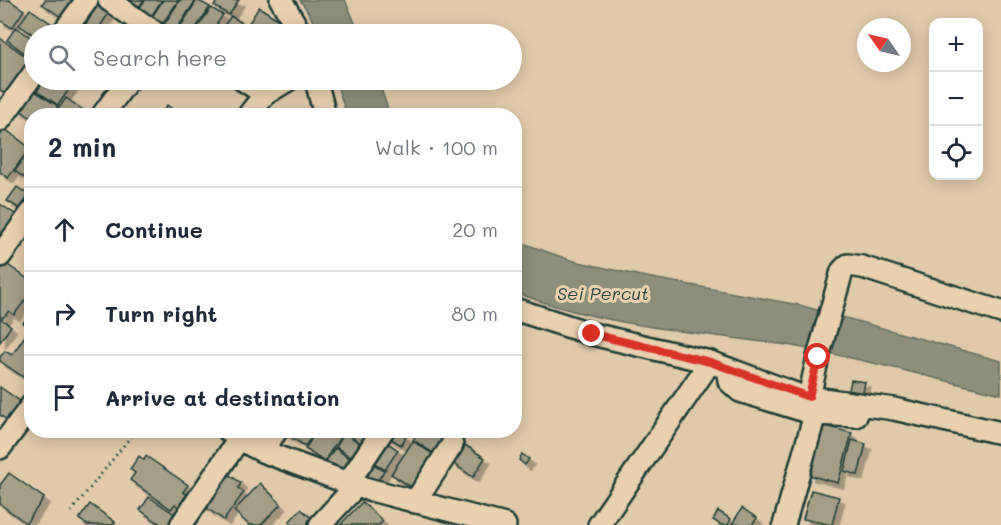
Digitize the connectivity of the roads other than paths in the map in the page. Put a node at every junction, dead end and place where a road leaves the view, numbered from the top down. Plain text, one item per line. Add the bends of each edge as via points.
1 (87, 0) edge
2 (109, 0) edge
3 (281, 0) edge
4 (69, 24) edge
5 (143, 24) edge
6 (295, 24) edge
7 (24, 87) edge
8 (121, 90) edge
9 (259, 90) edge
10 (272, 90) edge
11 (318, 90) edge
12 (265, 94) junction
13 (108, 108) edge
14 (254, 108) edge
15 (323, 108) edge
16 (0, 120) edge
17 (24, 224) edge
18 (0, 256) edge
19 (522, 312) edge
20 (1001, 312) edge
21 (719, 366) junction
22 (812, 405) junction
23 (24, 416) edge
24 (1001, 433) edge
25 (231, 438) edge
26 (238, 438) edge
27 (271, 438) edge
28 (378, 438) edge
29 (452, 445) dead end
30 (0, 448) edge
31 (262, 451) junction
32 (352, 484) junction
33 (415, 502) junction
34 (181, 525) edge
35 (320, 525) edge
36 (504, 525) edge
37 (599, 525) edge
38 (784, 525) edge

1 - 4 street
2 - 5 street
3 - 6 street
7 - 16 street
8 - 13 street
9 - 12 street
10 - 12 street
11 - 15 street
12 - 14 street
17 - 18 street
19 - 21 street
20 - 22 street via 854,265 844,267 818,357
21 - 22 street
21 - 37 street
22 - 24 street via 894,409
22 - 38 street
23 - 30 street
25 - 34 street
26 - 31 street
27 - 31 street
28 - 32 street
29 - 33 street
31 - 32 street
32 - 33 street
32 - 35 street
33 - 36 street

